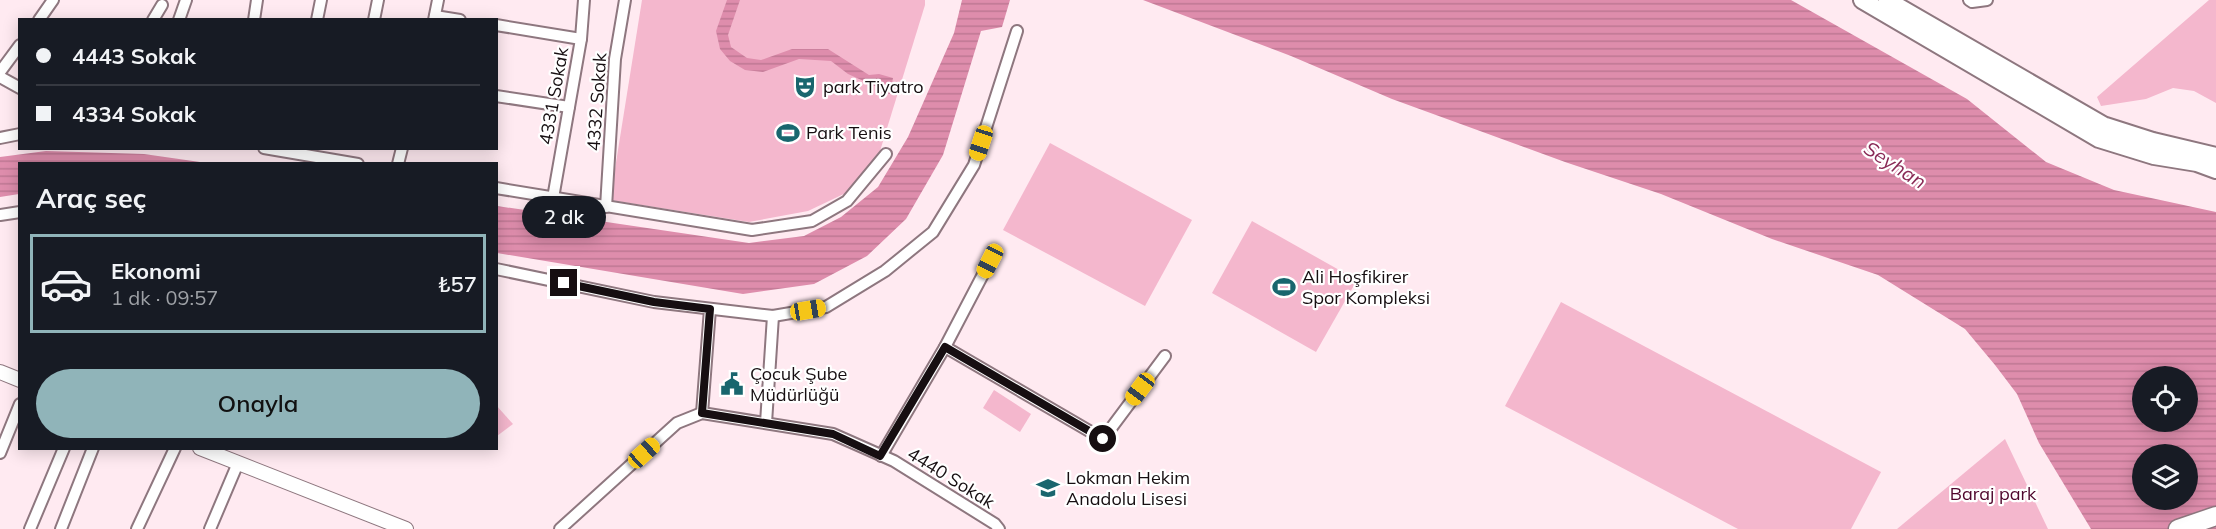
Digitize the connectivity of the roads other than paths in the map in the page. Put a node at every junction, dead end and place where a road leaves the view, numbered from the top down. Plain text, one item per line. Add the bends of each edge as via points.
1 (53, 0) edge
2 (186, 0) edge
3 (257, 0) edge
4 (321, 0) edge
5 (378, 0) edge
6 (438, 0) edge
7 (584, 0) edge
8 (625, 0) edge
9 (1862, 0) edge
10 (1887, 0) edge
11 (1969, 0) edge
12 (1987, 0) edge
13 (162, 5) dead end
14 (40, 18) edge
15 (154, 18) edge
16 (179, 18) edge
17 (254, 18) edge
18 (317, 18) edge
19 (374, 18) edge
20 (434, 18) edge
21 (498, 25) edge
22 (1017, 31) dead end
23 (581, 39) junction
24 (18, 48) edge
25 (0, 72) edge
26 (0, 77) edge
27 (18, 87) edge
28 (498, 96) edge
29 (570, 107) junction
30 (18, 134) edge
31 (0, 138) edge
32 (294, 151) edge
33 (886, 154) dead end
34 (2216, 156) edge
35 (348, 162) edge
36 (2216, 170) edge
37 (498, 188) edge
38 (553, 198) junction
39 (606, 207) junction
40 (18, 212) edge
41 (0, 215) edge
42 (990, 261) dead end
43 (498, 269) edge
44 (710, 309) junction
45 (773, 316) junction
46 (945, 347) junction
47 (1165, 356) dead end
48 (0, 373) edge
49 (18, 379) edge
50 (18, 409) edge
51 (702, 413) junction
52 (766, 423) junction
53 (63, 450) edge
54 (92, 450) edge
55 (174, 450) edge
56 (206, 450) edge
57 (0, 453) edge
58 (880, 456) junction
59 (238, 463) junction
60 (2216, 516) edge
61 (30, 529) edge
62 (61, 529) edge
63 (137, 529) edge
64 (210, 529) edge
65 (406, 529) edge
66 (560, 529) edge
67 (999, 529) edge
68 (2178, 529) edge

1 - 14 street
2 - 16 street
3 - 17 street
4 - 18 street
5 - 19 street
6 - 20 street
7 - 23 street, 4331 Sokak
8 - 39 street, 4332 Sokak via 615,59
9 - 36 main road via 2099,139
10 - 34 main road via 2103,125
11 - 12 street
13 - 15 street
21 - 23 street
22 - 45 street via 974,165 933,232 885,272 825,307
23 - 29 street, 4331 Sokak
24 - 25 street
26 - 27 street
28 - 29 street
29 - 38 street, 4331 Sokak
30 - 31 street
32 - 35 street
33 - 39 street via 848,201 812,221 752,230
37 - 38 street
38 - 39 street
40 - 41 street
42 - 46 street
43 - 44 street via 654,302
44 - 45 street
44 - 51 street
45 - 52 street
46 - 47 street via 1103,439
46 - 58 street
48 - 49 main road
50 - 57 street
51 - 52 street, 4440 Sokak
51 - 66 street via 677,423
52 - 58 street, 4440 Sokak via 833,434
53 - 61 street
54 - 62 street
55 - 63 street
56 - 59 main road
58 - 67 street, 4440 Sokak
59 - 64 street
59 - 65 main road
60 - 68 highway

